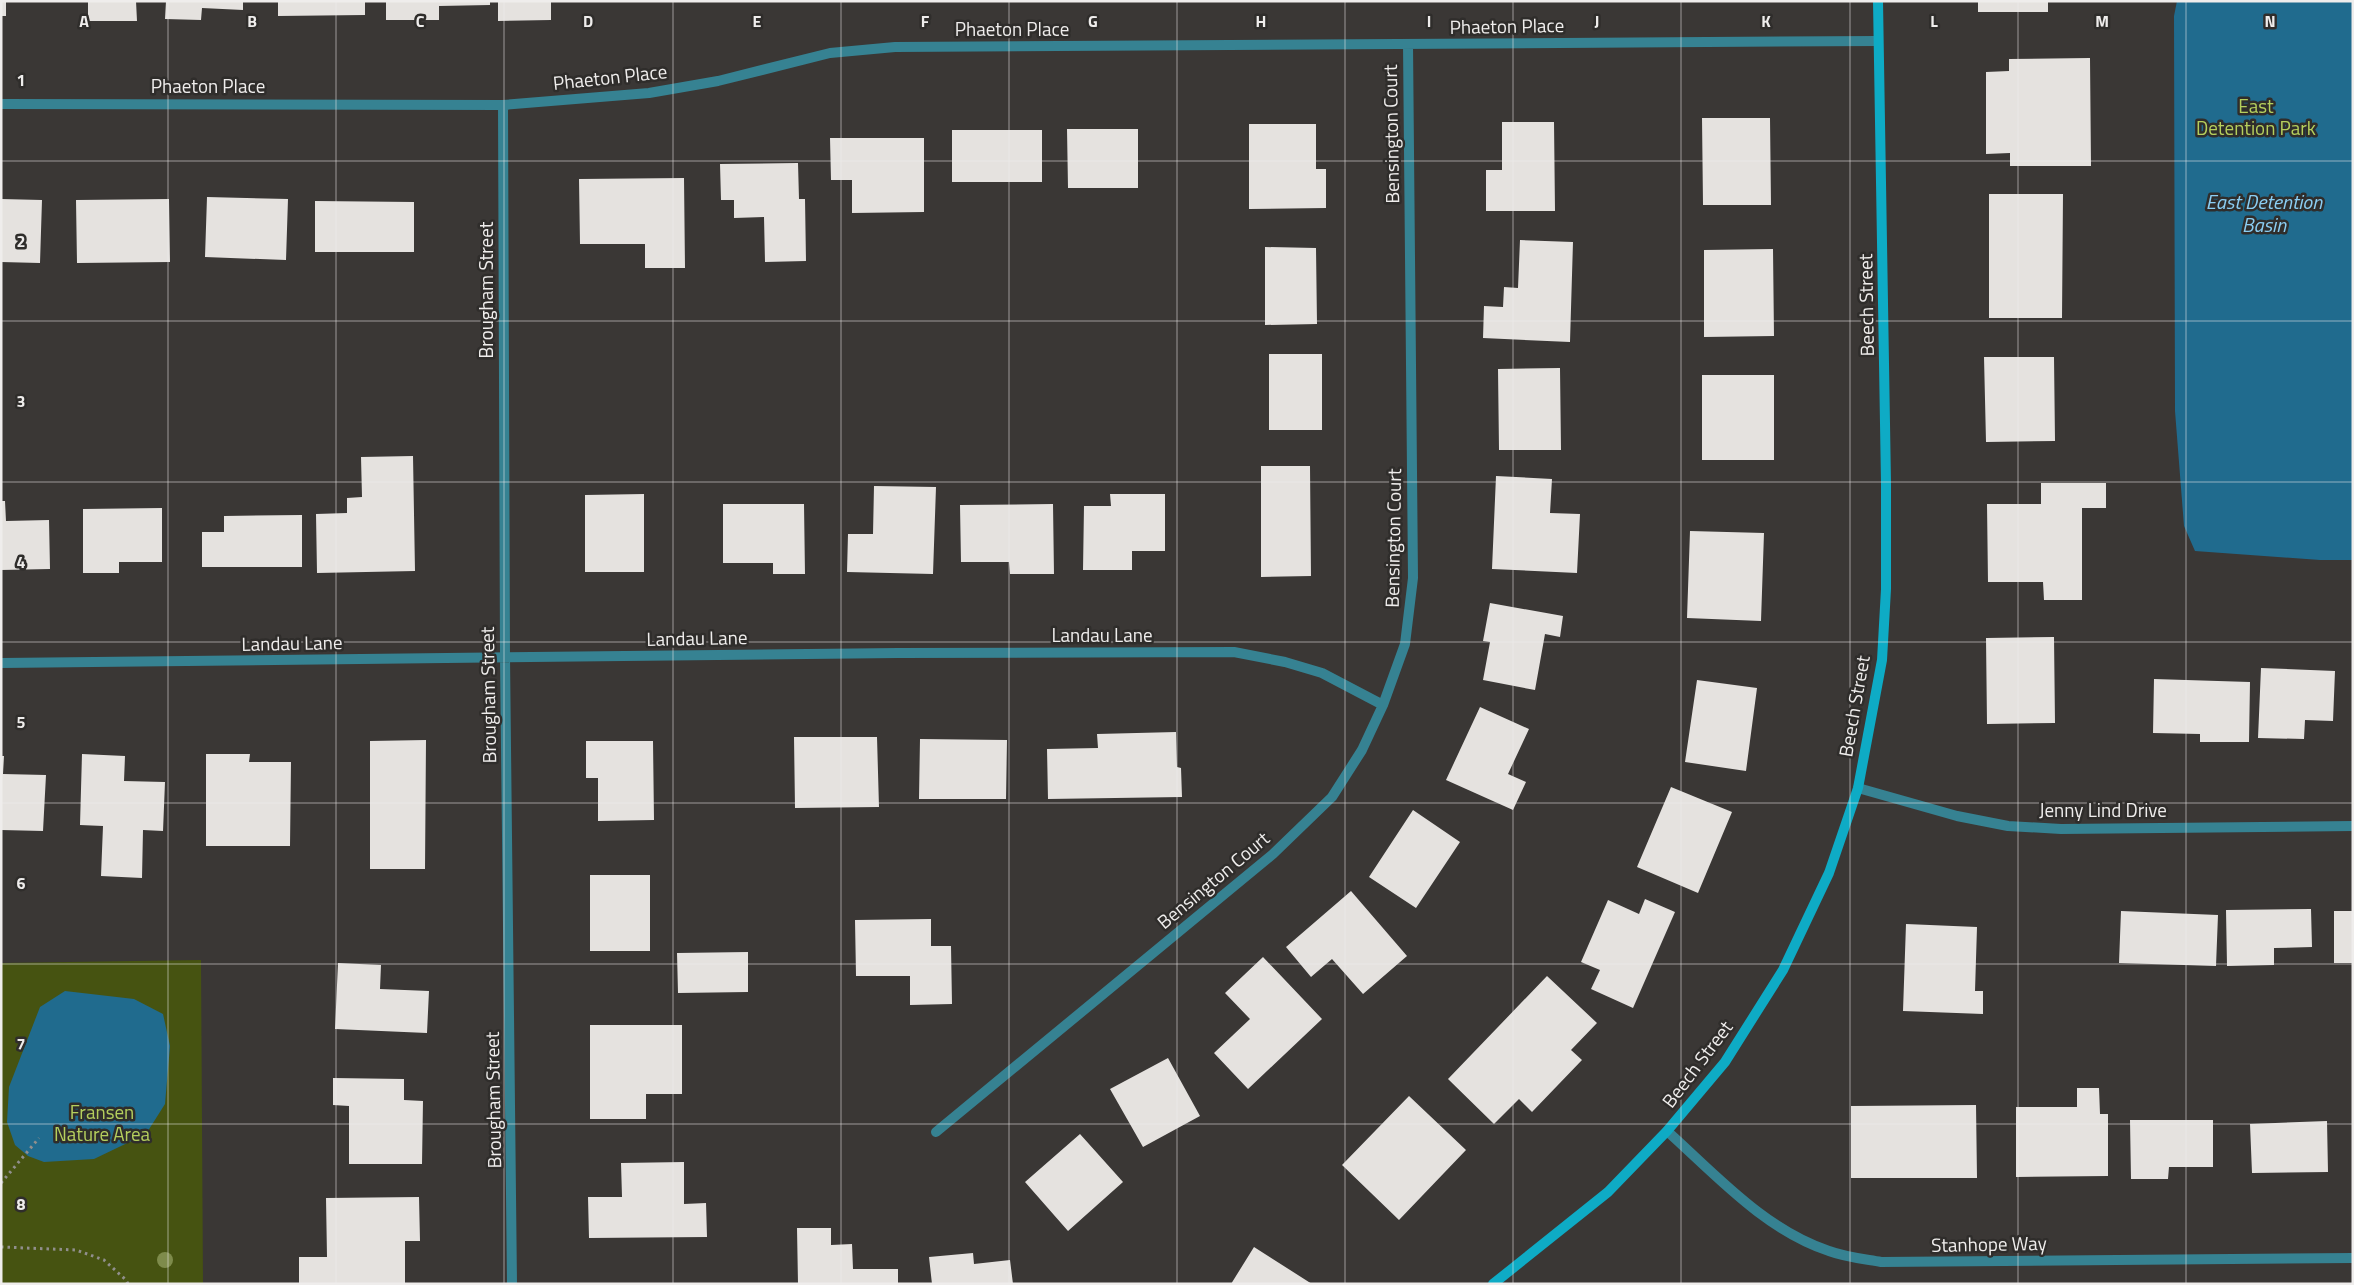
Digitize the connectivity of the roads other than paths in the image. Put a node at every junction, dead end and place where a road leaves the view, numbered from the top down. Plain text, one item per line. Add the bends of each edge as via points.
1 (1878, 1) edge
2 (1878, 40) junction
3 (1408, 44) junction
4 (1, 104) edge
5 (502, 105) junction
6 (504, 657) junction
7 (1, 663) edge
8 (1383, 705) junction
9 (1858, 788) junction
10 (2353, 826) edge
11 (1667, 1131) junction
12 (936, 1132) dead end
13 (2353, 1258) edge
14 (512, 1284) edge
15 (1493, 1284) edge

1 - 2 street, Beech Street
2 - 3 street, Phaeton Place
2 - 9 street, Beech Street via 1886,589 1882,660
3 - 5 street, Phaeton Place via 895,47 830,53 718,81 649,93
3 - 8 street, Bensington Court via 1413,578 1405,644
4 - 5 street, Phaeton Place
5 - 6 street, Brougham Street
6 - 7 street, Landau Lane
6 - 8 street, Landau Lane via 1234,652 1322,673
6 - 14 street, Brougham Street
8 - 12 street, Bensington Court via 1362,750 1332,797 1273,854
9 - 10 street, Jenny Lind Drive via 1957,816 2008,826 2061,829
9 - 11 street, Beech Street via 1829,873 1783,970 1725,1062
11 - 13 street, Stanhope Way via 1777,1226 1828,1251 1881,1262
11 - 15 street, Beech Street via 1608,1192

